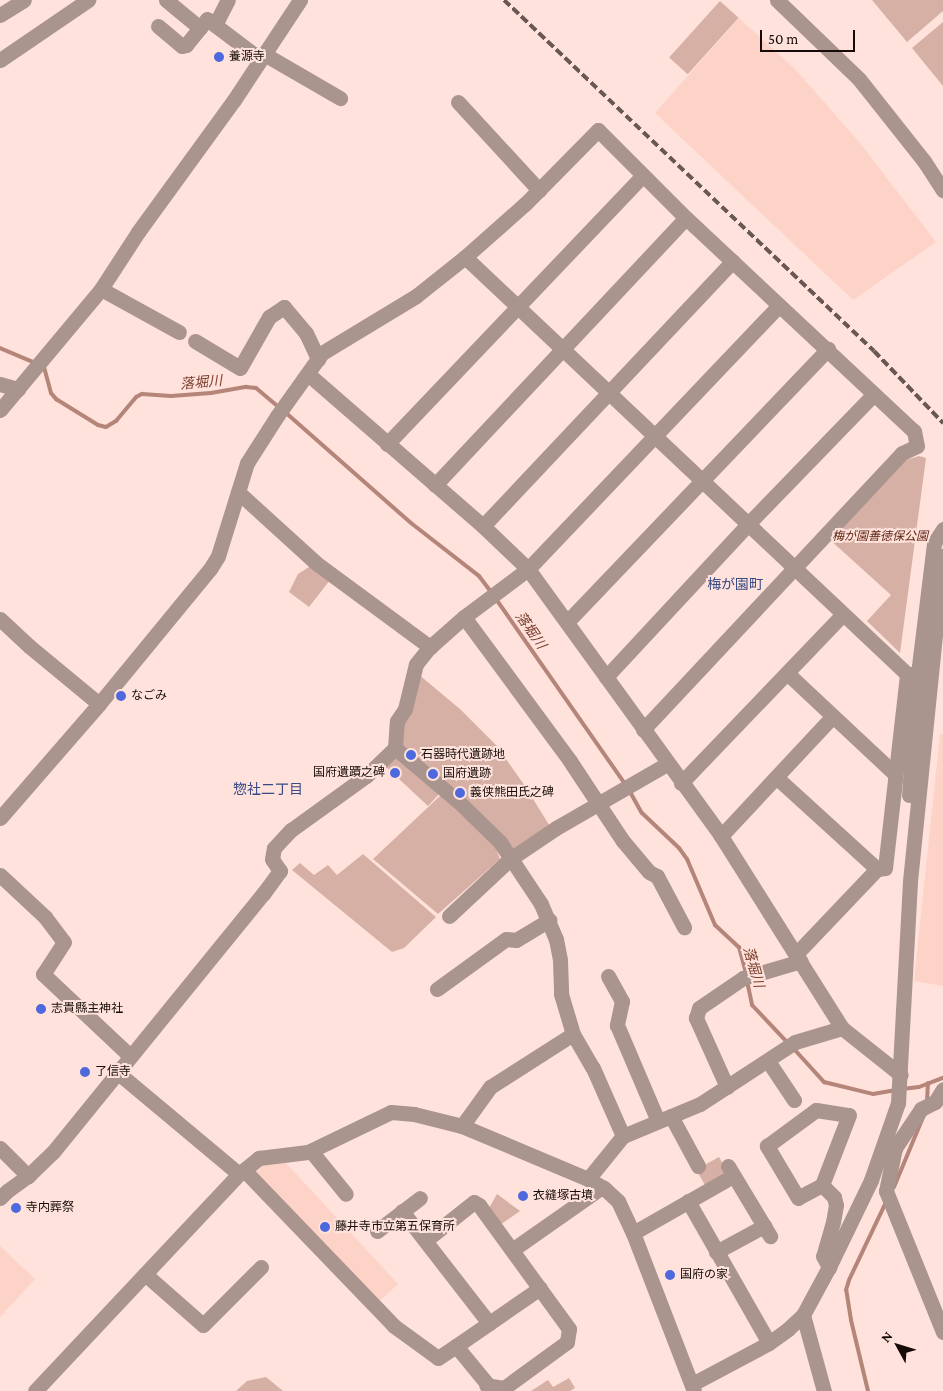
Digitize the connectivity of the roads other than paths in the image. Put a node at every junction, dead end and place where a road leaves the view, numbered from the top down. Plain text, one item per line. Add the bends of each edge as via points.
1 (24, 0) edge
2 (88, 0) edge
3 (166, 0) edge
4 (228, 0) edge
5 (300, 0) edge
6 (777, 0) edge
7 (0, 15) edge
8 (158, 26) dead end
9 (208, 27) junction
10 (262, 56) junction
11 (0, 60) edge
12 (340, 98) dead end
13 (458, 102) dead end
14 (643, 175) junction
15 (539, 190) junction
16 (943, 190) edge
17 (686, 218) junction
18 (465, 257) junction
19 (733, 261) junction
20 (101, 289) junction
21 (779, 305) junction
22 (519, 307) junction
23 (179, 332) dead end
24 (195, 341) dead end
25 (564, 348) junction
26 (828, 349) junction
27 (318, 359) junction
28 (308, 374) junction
29 (0, 384) edge
30 (18, 389) junction
31 (611, 392) junction
32 (874, 394) junction
33 (0, 410) edge
34 (657, 436) junction
35 (388, 444) junction
36 (704, 480) junction
37 (435, 485) junction
38 (238, 492) junction
39 (748, 524) junction
40 (483, 526) junction
41 (943, 529) edge
42 (943, 556) edge
43 (528, 569) junction
44 (795, 569) junction
45 (940, 604) edge
46 (843, 614) junction
47 (464, 618) junction
48 (567, 622) junction
49 (2, 626) edge
50 (430, 647) junction
51 (787, 673) junction
52 (912, 674) junction
53 (606, 677) junction
54 (99, 704) junction
55 (832, 717) junction
56 (642, 730) junction
57 (395, 748) junction
58 (667, 764) junction
59 (894, 773) junction
60 (776, 777) junction
61 (681, 783) junction
62 (598, 804) junction
63 (0, 818) edge
64 (916, 819) junction
65 (721, 836) junction
66 (510, 859) junction
67 (877, 870) junction
68 (0, 875) edge
69 (449, 916) dead end
70 (549, 920) junction
71 (684, 927) dead end
72 (799, 957) junction
73 (608, 976) dead end
74 (437, 988) dead end
75 (842, 1028) junction
76 (573, 1034) junction
77 (130, 1056) junction
78 (768, 1061) junction
79 (117, 1072) junction
80 (901, 1075) junction
81 (727, 1086) junction
82 (943, 1089) edge
83 (794, 1100) dead end
84 (665, 1119) junction
85 (462, 1126) junction
86 (623, 1136) junction
87 (889, 1146) junction
88 (0, 1148) edge
89 (311, 1151) junction
90 (698, 1166) dead end
91 (242, 1172) junction
92 (28, 1176) junction
93 (588, 1179) junction
94 (822, 1185) junction
95 (602, 1187) junction
96 (346, 1194) dead end
97 (0, 1198) edge
98 (420, 1198) dead end
99 (688, 1201) junction
100 (402, 1212) junction
101 (377, 1231) dead end
102 (633, 1233) junction
103 (426, 1240) junction
104 (512, 1250) junction
105 (716, 1252) junction
106 (261, 1267) dead end
107 (829, 1267) junction
108 (145, 1274) junction
109 (540, 1288) junction
110 (803, 1315) junction
111 (940, 1318) edge
112 (489, 1323) junction
113 (943, 1332) edge
114 (769, 1343) junction
115 (456, 1346) junction
116 (489, 1388) edge
117 (693, 1388) edge
118 (35, 1391) edge
119 (824, 1391) edge

1 - 7 street
2 - 11 street
3 - 9 street
4 - 9 street
5 - 10 street
6 - 16 street via 859,79
8 - 9 street via 182,46
9 - 10 street
10 - 12 street
10 - 20 street
13 - 15 street
14 - 15 street via 598,130
14 - 17 street
14 - 22 street
15 - 18 street
17 - 19 street
17 - 25 street
18 - 22 street
18 - 27 street via 416,296 322,353
19 - 21 street
19 - 31 street
20 - 23 street
20 - 30 street
21 - 26 street
21 - 34 street
22 - 25 street
22 - 35 street
24 - 27 street via 240,368 269,317 284,307 306,333
25 - 31 street
25 - 37 street
26 - 32 street
26 - 36 street
27 - 28 street
28 - 35 street
28 - 38 street via 247,463
29 - 30 street
30 - 33 street
31 - 34 street
31 - 40 street
32 - 39 street
32 - 44 street via 914,431 917,446 902,454
34 - 36 street
34 - 43 street
35 - 37 street
36 - 39 street
36 - 48 street
37 - 40 street
38 - 50 street via 316,563
38 - 54 street via 218,556 210,569
39 - 44 street
39 - 53 street
40 - 43 street
41 - 52 street via 934,543
42 - 45 street
43 - 47 street
43 - 48 street
44 - 46 street
44 - 56 street
45 - 64 street
46 - 51 street
46 - 52 street
47 - 50 street
47 - 62 street
48 - 53 street
49 - 54 street
50 - 57 street via 416,664 405,709 397,720
51 - 55 street
51 - 61 street
52 - 59 street
52 - 64 street via 908,806
53 - 56 street
54 - 63 street
55 - 59 street
55 - 60 street
56 - 58 street
57 - 66 street via 459,802 500,842
57 - 77 street via 366,776 290,830 274,848 272,859 280,871
58 - 61 street
58 - 62 street
59 - 67 street via 885,868
60 - 65 street
60 - 67 street
61 - 65 street
62 - 66 street
62 - 71 street via 644,866 657,876
64 - 80 street via 907,881
65 - 72 street
66 - 69 street
66 - 70 street
67 - 72 street
68 - 77 street via 45,918 64,942 42,974
70 - 74 street via 516,940 506,939
70 - 76 street via 560,960 561,994
72 - 75 street
72 - 81 street via 743,978 699,1008 696,1018
73 - 84 street via 622,1002 618,1025
75 - 78 street via 791,1045
75 - 80 street
76 - 85 street via 490,1087
76 - 86 street
77 - 79 street
78 - 81 street
78 - 83 street
79 - 91 street
79 - 92 street via 53,1152
80 - 87 street
81 - 84 street via 700,1104
82 - 87 street via 935,1102 921,1109
84 - 86 street
84 - 90 street
85 - 89 street via 414,1114 390,1112
85 - 93 street
86 - 93 street
87 - 107 street
87 - 111 street via 889,1197
88 - 92 street
89 - 91 street via 259,1158
89 - 96 street
91 - 108 street
91 - 115 street via 394,1326 438,1358
92 - 97 street
93 - 95 street
94 - 94 street via 798,1198 767,1146 816,1110 849,1116
94 - 107 street via 834,1197 836,1205 834,1222 822,1256
95 - 102 street via 618,1202
95 - 104 street
98 - 100 street
99 - 102 street
99 - 105 street
99 - 105 street via 730,1171 767,1231
100 - 101 street
100 - 103 street
102 - 117 street
103 - 104 street via 474,1202
103 - 112 street
104 - 109 street
105 - 114 street
106 - 108 street via 203,1325
107 - 110 street
108 - 118 street
109 - 112 street
109 - 116 street via 569,1329 567,1342 504,1388
110 - 114 street
110 - 119 street
111 - 113 street
112 - 115 street
114 - 117 street
115 - 116 street

